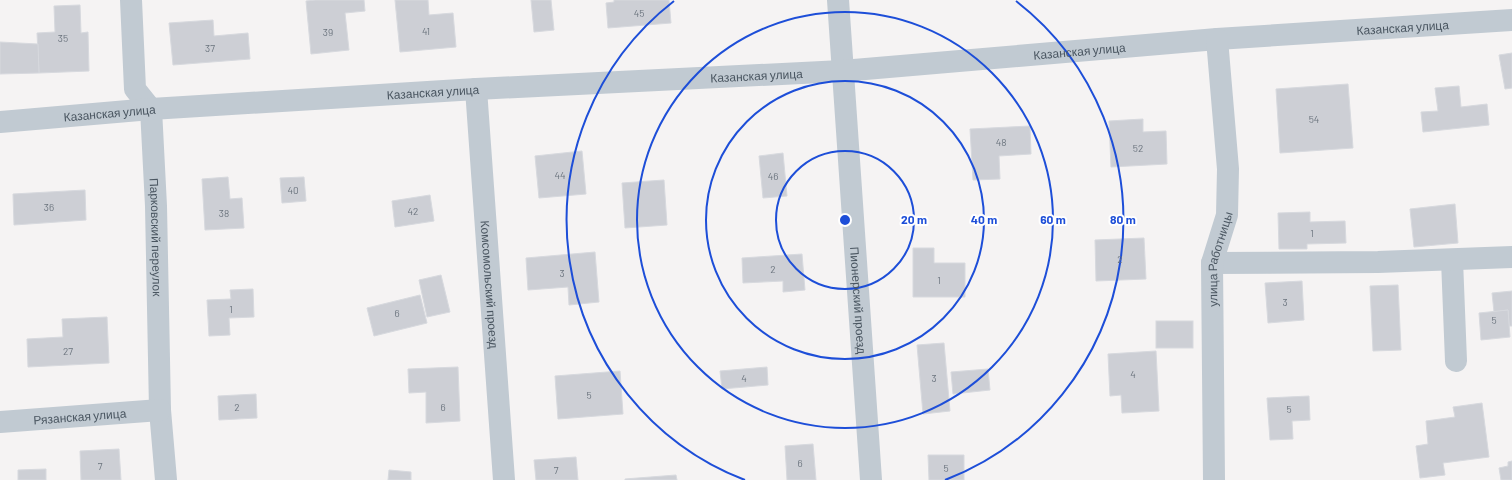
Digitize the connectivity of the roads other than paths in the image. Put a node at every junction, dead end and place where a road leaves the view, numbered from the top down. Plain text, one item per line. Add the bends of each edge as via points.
1 (131, 0) edge
2 (838, 0) edge
3 (1512, 20) edge
4 (1218, 39) junction
5 (842, 71) junction
6 (476, 89) junction
7 (151, 109) junction
8 (0, 122) edge
9 (1512, 257) edge
10 (1452, 260) junction
11 (1212, 263) junction
12 (1456, 361) dead end
13 (160, 410) junction
14 (0, 422) edge
15 (166, 480) edge
16 (504, 480) edge
17 (871, 480) edge
18 (1214, 480) edge

1 - 7 street via 135,88
2 - 5 street, Пионерский проезд
3 - 4 street, Казанская улица
4 - 5 street, Казанская улица
4 - 11 street, улица Работницы via 1228,169 1227,215
5 - 6 street, Казанская улица
5 - 17 street, Пионерский проезд
6 - 7 street, Казанская улица
6 - 16 street, Комсомольский проезд
7 - 8 street, Казанская улица
7 - 13 street, Парковский переулок via 156,206
9 - 10 street
10 - 11 street
10 - 12 street
11 - 18 street, улица Работницы
13 - 14 street, Рязанская улица
13 - 15 street, Парковский переулок

